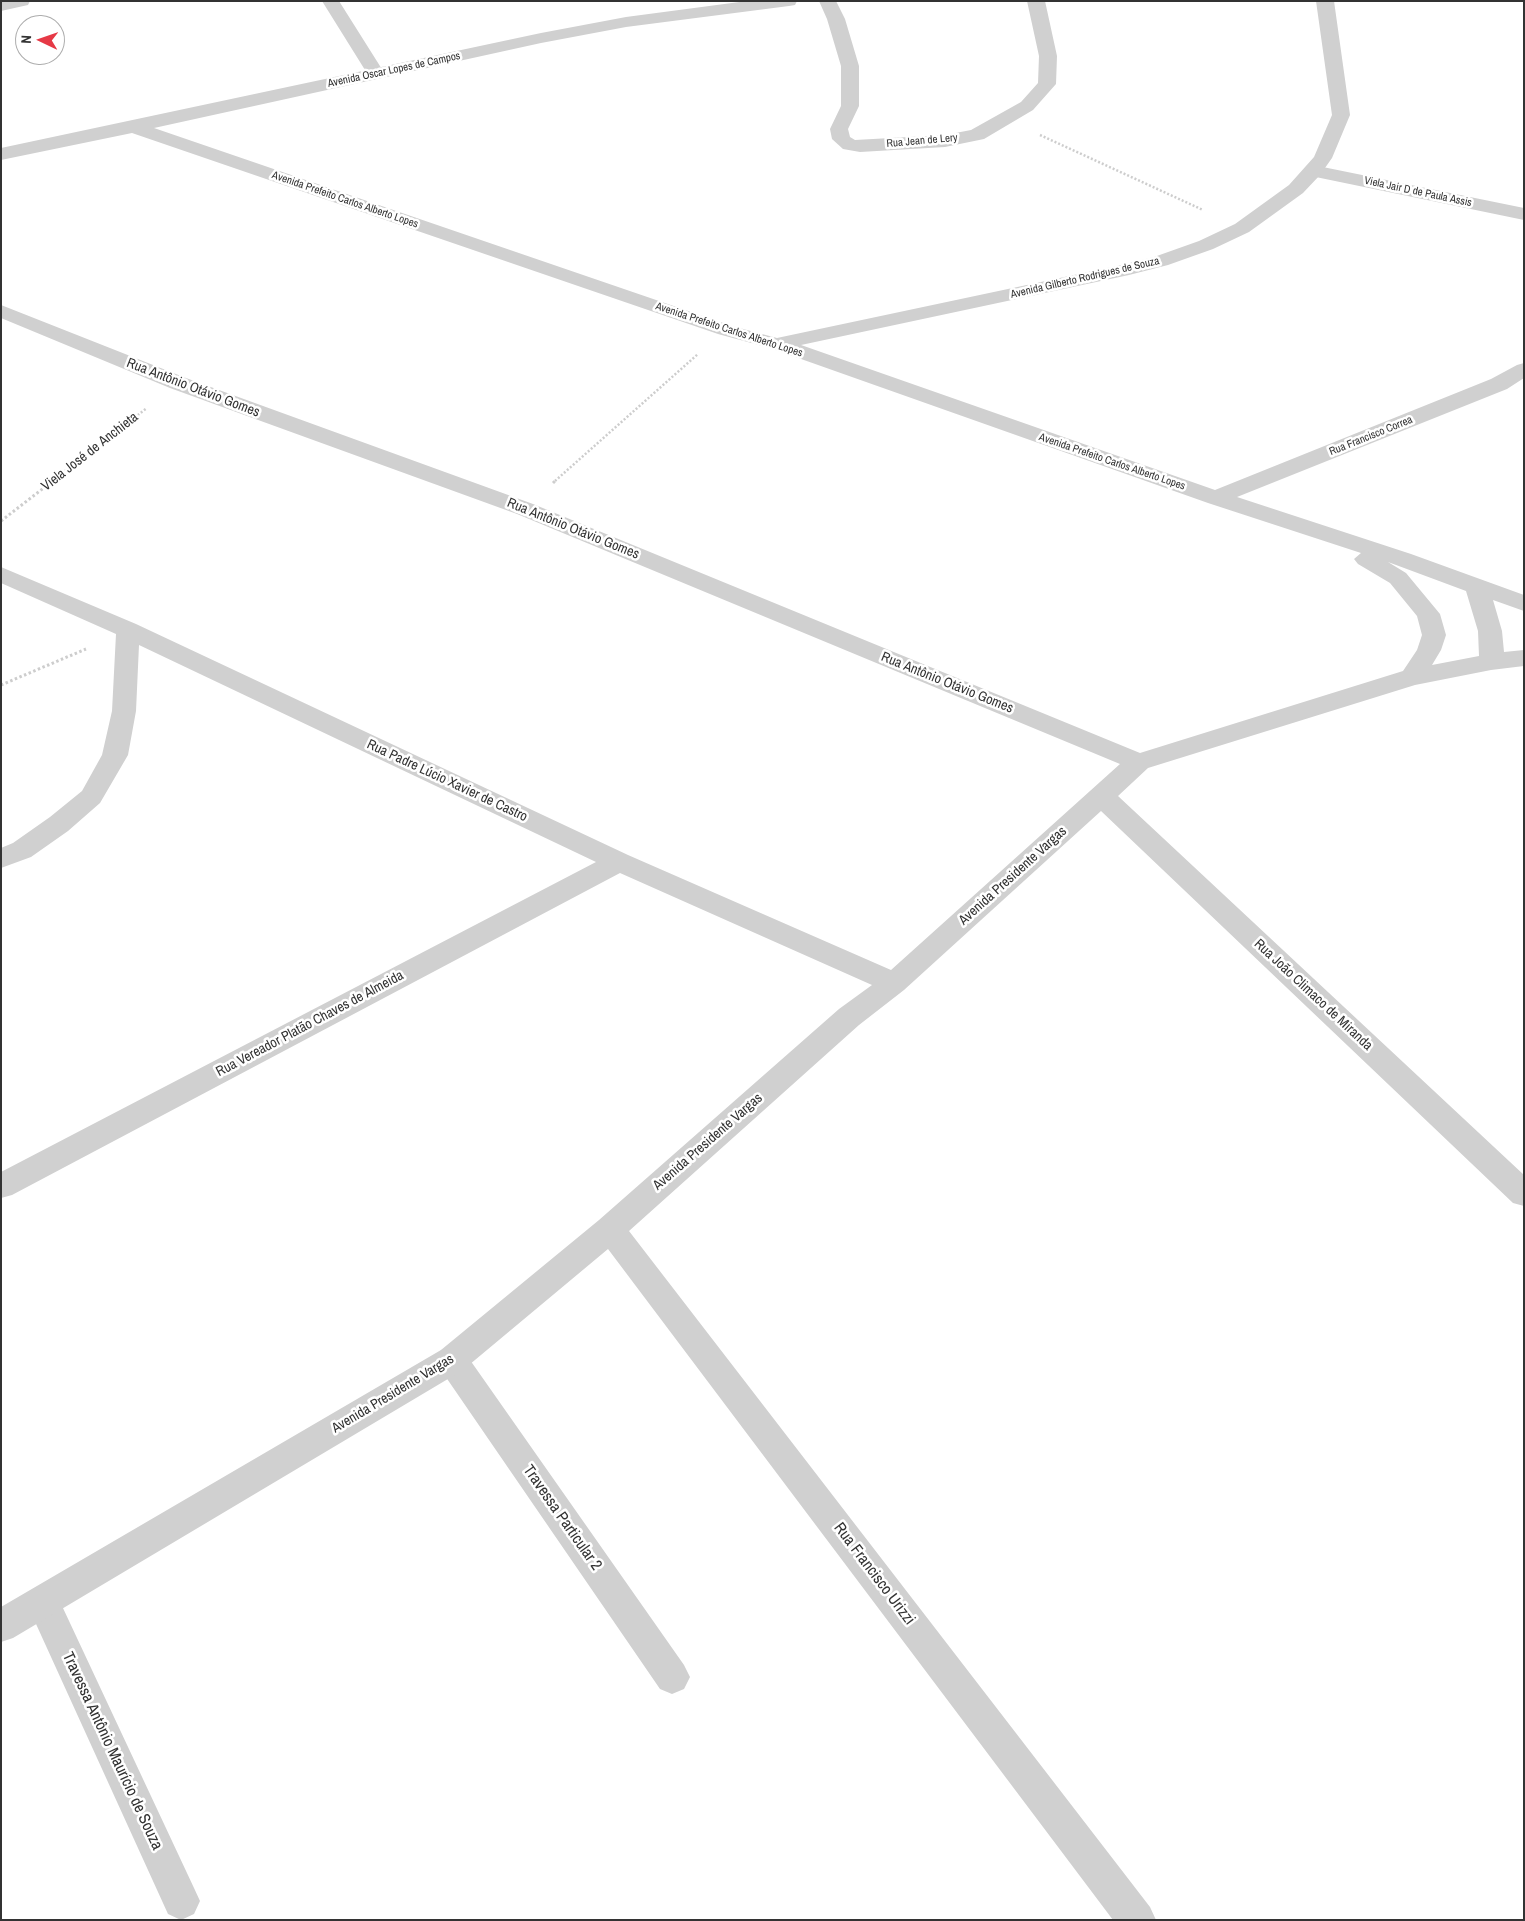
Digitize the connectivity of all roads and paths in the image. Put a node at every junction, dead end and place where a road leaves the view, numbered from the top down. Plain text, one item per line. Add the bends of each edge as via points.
1 (22, 1) edge
2 (330, 1) edge
3 (788, 1) edge
4 (827, 1) edge
5 (1036, 1) edge
6 (1324, 1) edge
7 (1, 6) edge
8 (376, 74) junction
9 (1005, 119) junction
10 (133, 128) junction
11 (1, 154) edge
12 (1313, 170) junction
13 (1524, 214) edge
14 (1242, 228) junction
15 (1, 311) edge
16 (725, 330) junction
17 (777, 344) junction
18 (1524, 369) edge
19 (178, 383) junction
20 (1216, 498) junction
21 (524, 509) junction
22 (1, 521) edge
23 (1324, 534) junction
24 (1, 574) edge
25 (1476, 586) junction
26 (1524, 602) edge
27 (128, 630) junction
28 (1524, 658) edge
29 (1491, 662) junction
30 (1412, 677) junction
31 (1, 686) edge
32 (1139, 762) junction
33 (1102, 796) junction
34 (1, 859) edge
35 (619, 862) junction
36 (894, 983) junction
37 (1, 1186) edge
38 (1524, 1194) edge
39 (610, 1228) junction
40 (452, 1360) junction
41 (42, 1602) junction
42 (1, 1626) edge
43 (672, 1677) dead end
44 (181, 1901) dead end
45 (1137, 1920) edge

1 - 7 street
2 - 8 street
3 - 8 street, Avenida Oscar Lopes de Campos via 626,22
4 - 9 street, Rua Jean de Lery via 850,66 850,106 839,129 841,139 850,145 945,141 977,134
5 - 9 street, Rua Jean de Lery via 1048,56 1047,84 1027,106
6 - 12 street, Avenida Gilberto Rodrigues de Souza via 1341,115 1324,158
8 - 10 street, Avenida Oscar Lopes de Campos
9 - 14 path
10 - 11 street, Avenida Oscar Lopes de Campos
10 - 16 street, Avenida Prefeito Carlos Alberto Lopes
12 - 13 street, Viela Jair D de Paula Assis
12 - 14 street, Avenida Gilberto Rodrigues de Souza via 1296,189
14 - 17 street, Avenida Gilberto Rodrigues de Souza via 1188,252 1122,271
15 - 19 street, Rua Antônio Otávio Gomes
16 - 17 street, Avenida Prefeito Carlos Alberto Lopes
16 - 21 path
17 - 20 street, Avenida Prefeito Carlos Alberto Lopes
18 - 20 street, Rua Francisco Correa via 1499,384
19 - 21 street, Rua Antônio Otávio Gomes
19 - 22 path, Viela José de Anchieta
20 - 23 street, Avenida Prefeito Carlos Alberto Lopes
21 - 32 street, Rua Antônio Otávio Gomes
23 - 25 street, Avenida Prefeito Carlos Alberto Lopes
23 - 30 street, Avenida Prefeito Carlos Alberto Lopes via 1398,578 1428,614 1434,635 1429,650
24 - 27 street, Rua Padre Lúcio Xavier de Castro
25 - 26 street, Avenida Prefeito Carlos Alberto Lopes
25 - 29 street via 1490,631
27 - 31 path
27 - 34 street via 124,711 114,755 91,797 22,850
27 - 35 street, Rua Padre Lúcio Xavier de Castro
28 - 29 street
29 - 30 street
30 - 32 street, Avenida Presidente Vargas
32 - 33 street, Avenida Presidente Vargas
33 - 36 street, Avenida Presidente Vargas
33 - 38 street, Rua João Climaco de Miranda
35 - 36 street, Rua Padre Lúcio Xavier de Castro
35 - 37 street, Rua Vereador Platão Chaves de Almeida
36 - 39 street, Avenida Presidente Vargas via 850,1017
39 - 40 street, Avenida Presidente Vargas
39 - 45 street, Rua Francisco Urizzi
40 - 41 street, Avenida Presidente Vargas
40 - 43 street, Travessa Particular 2
41 - 42 street, Avenida Presidente Vargas
41 - 44 street, Travessa Antônio Maurício de Souza

